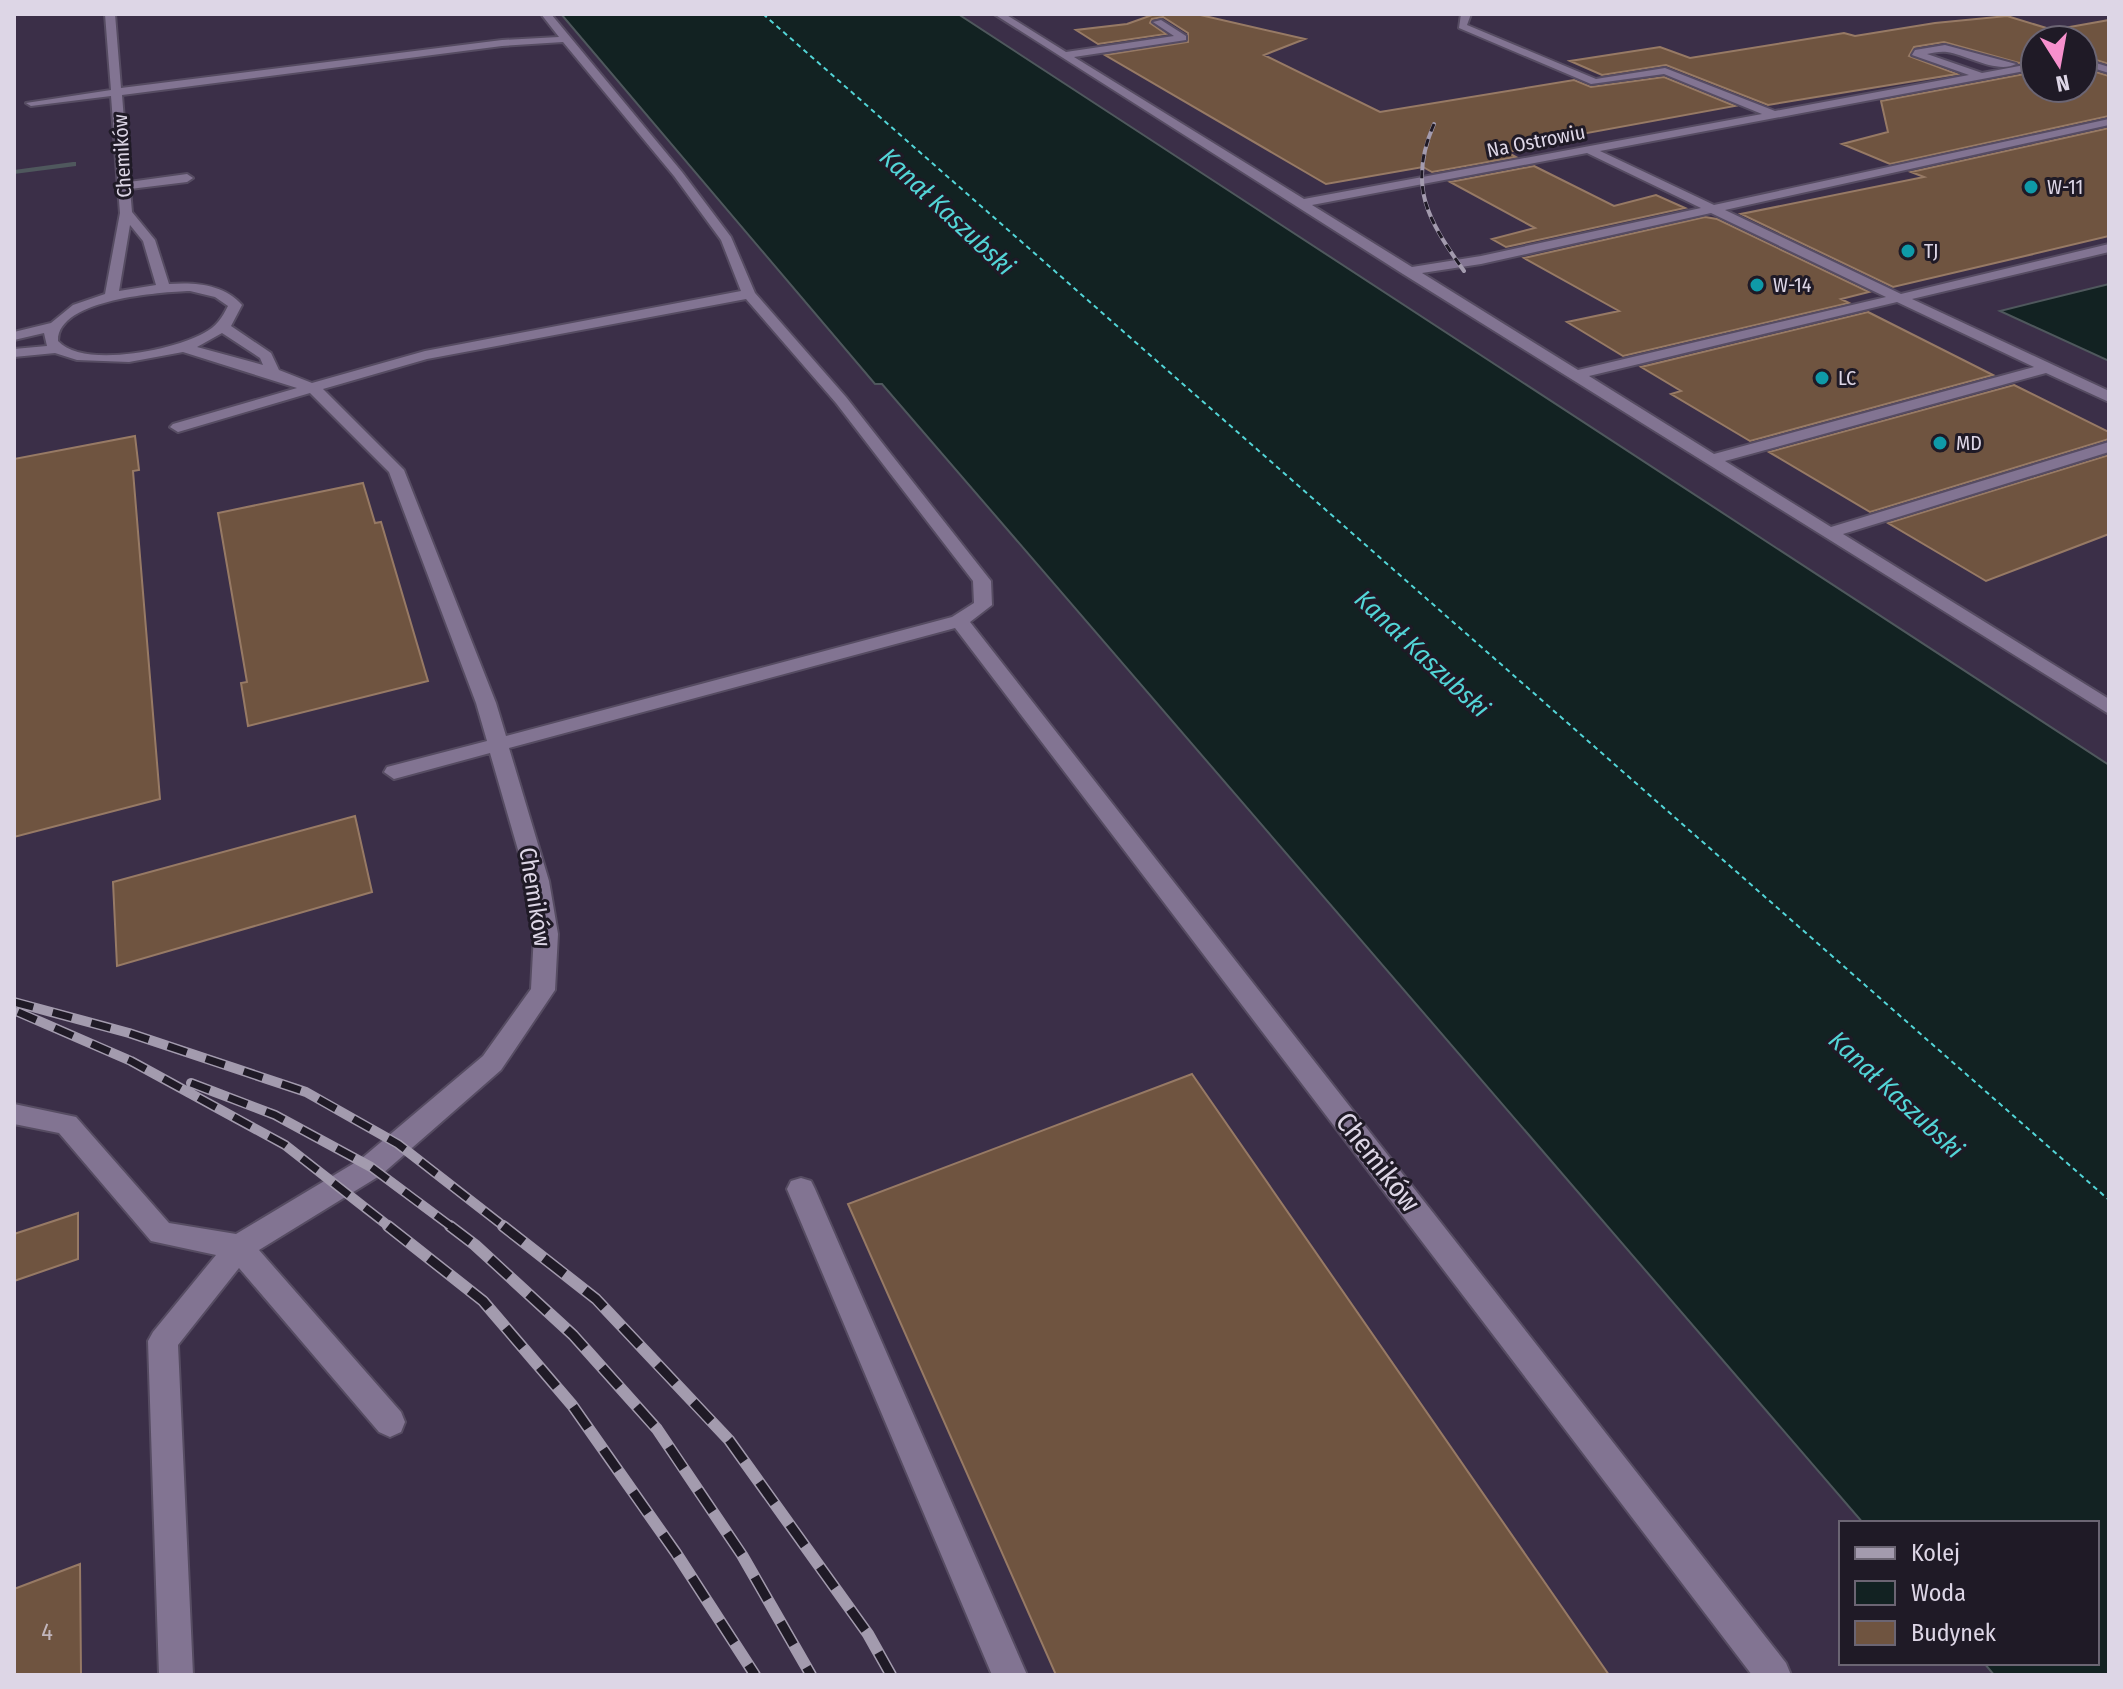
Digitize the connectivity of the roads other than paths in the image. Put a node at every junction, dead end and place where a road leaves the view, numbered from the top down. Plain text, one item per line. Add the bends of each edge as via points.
1 (110, 14) edge
2 (546, 14) edge
3 (999, 14) edge
4 (1466, 14) edge
5 (1158, 22) dead end
6 (566, 39) junction
7 (1065, 55) junction
8 (2019, 65) edge
9 (2019, 69) edge
10 (1981, 76) junction
11 (118, 92) junction
12 (31, 103) dead end
13 (1775, 115) junction
14 (2109, 122) edge
15 (1589, 150) junction
16 (187, 178) dead end
17 (124, 186) junction
18 (1303, 203) junction
19 (1711, 208) junction
20 (126, 213) junction
21 (2109, 248) edge
22 (1408, 271) junction
23 (164, 288) junction
24 (749, 294) junction
25 (111, 297) junction
26 (1899, 298) junction
27 (54, 327) junction
28 (223, 327) junction
29 (14, 336) edge
30 (183, 347) junction
31 (57, 349) junction
32 (14, 353) edge
33 (2048, 368) junction
34 (273, 373) junction
35 (1576, 375) junction
36 (314, 389) junction
37 (2109, 397) edge
38 (178, 427) dead end
39 (2109, 447) edge
40 (1712, 460) junction
41 (1829, 533) junction
42 (959, 621) junction
43 (2109, 708) edge
44 (498, 746) junction
45 (394, 772) dead end
46 (14, 1114) edge
47 (801, 1189) dead end
48 (239, 1247) junction
49 (390, 1422) dead end
50 (176, 1675) edge
51 (1010, 1675) edge
52 (1774, 1675) edge

1 - 11 lane, Chemików
2 - 6 lane
3 - 7 lane
4 - 13 lane via 1462,26 1595,82 1665,71
5 - 7 lane via 1183,38
6 - 11 lane
6 - 24 lane via 727,240
7 - 18 lane
8 - 10 lane via 1945,48 1915,53
9 - 10 lane, Na Ostrowiu
10 - 13 lane, Na Ostrowiu
11 - 12 lane
11 - 17 lane, Chemików
13 - 15 lane, Na Ostrowiu
14 - 19 lane
15 - 18 lane, Na Ostrowiu
15 - 19 lane
16 - 17 lane
17 - 20 lane, Chemików
18 - 22 lane
19 - 22 lane via 1481,260
19 - 26 lane
20 - 23 lane via 149,240
20 - 25 lane, Chemików
21 - 26 lane
22 - 35 lane
23 - 25 lane
23 - 28 lane via 212,290 227,297 235,305
24 - 36 lane via 425,355
24 - 42 lane via 841,400 982,581 983,605
25 - 27 lane
26 - 33 lane
26 - 35 lane
27 - 29 lane
27 - 31 lane via 51,343
28 - 30 lane
28 - 34 lane, Chemików via 266,356
30 - 31 lane via 111,359
30 - 34 lane
31 - 32 lane
33 - 37 lane
33 - 40 lane
34 - 36 lane, Chemików
35 - 40 lane
36 - 38 lane
36 - 44 lane, Chemików via 396,470
39 - 41 lane
40 - 41 lane
41 - 43 lane
42 - 44 lane
42 - 52 lane, Chemików
44 - 45 lane
44 - 48 lane, Chemików via 538,881 546,934 543,990 492,1063 371,1167
46 - 48 lane via 67,1124 161,1233
47 - 51 lane
48 - 49 lane
48 - 50 lane, Chemików via 163,1341

